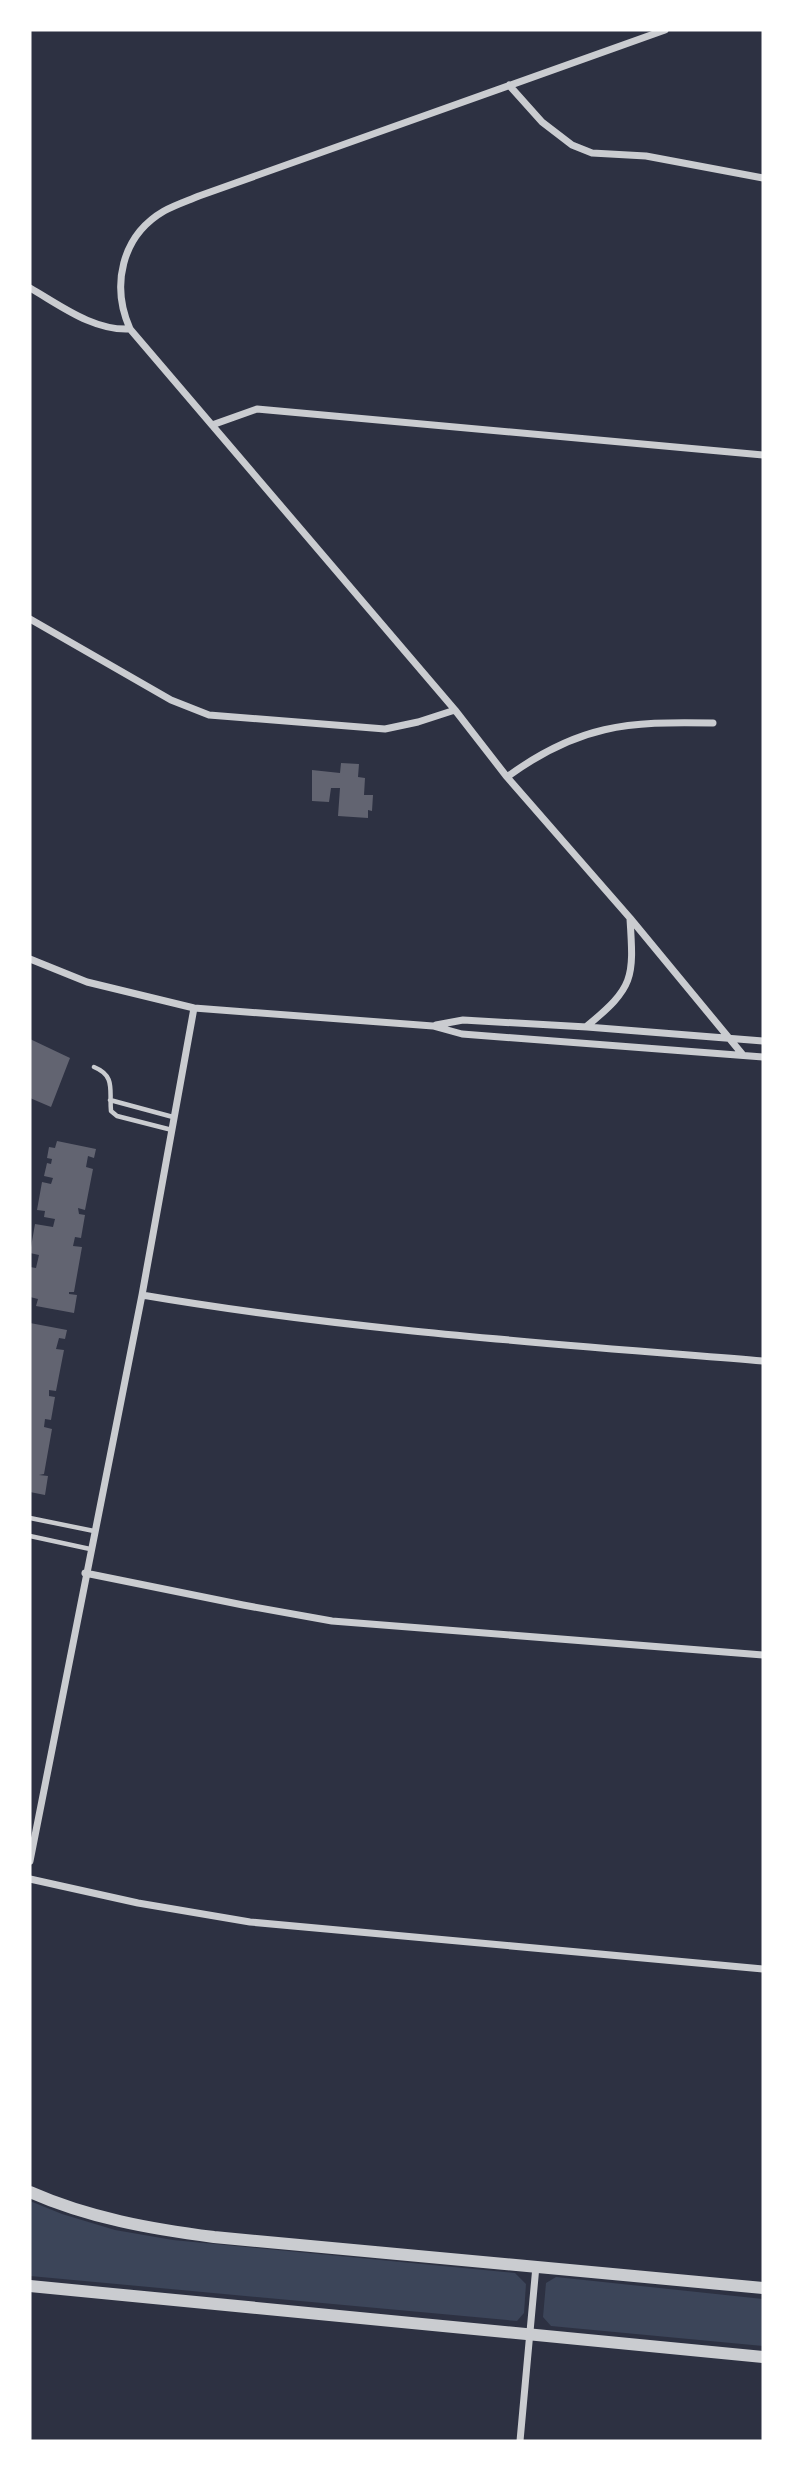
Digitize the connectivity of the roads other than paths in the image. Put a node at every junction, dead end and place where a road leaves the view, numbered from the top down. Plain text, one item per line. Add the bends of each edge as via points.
1 (665, 30) edge
2 (509, 85) junction
3 (763, 178) edge
4 (30, 288) edge
5 (130, 329) junction
6 (212, 425) junction
7 (763, 454) edge
8 (30, 620) edge
9 (455, 710) junction
10 (713, 723) dead end
11 (507, 778) junction
12 (630, 918) junction
13 (30, 959) edge
14 (194, 1008) junction
15 (433, 1026) junction
16 (587, 1027) junction
17 (730, 1038) junction
18 (763, 1041) edge
19 (743, 1055) junction
20 (763, 1057) edge
21 (94, 1067) dead end
22 (110, 1100) junction
23 (174, 1118) junction
24 (172, 1129) junction
25 (142, 1295) junction
26 (763, 1361) edge
27 (30, 1518) edge
28 (94, 1531) junction
29 (30, 1535) edge
30 (90, 1549) junction
31 (85, 1573) junction
32 (763, 1655) edge
33 (30, 1861) edge
34 (30, 1879) edge
35 (763, 1969) edge
36 (30, 2192) edge
37 (536, 2266) junction
38 (30, 2286) edge
39 (763, 2288) edge
40 (530, 2335) junction
41 (763, 2357) edge
42 (520, 2441) edge

1 - 2 street
2 - 3 street via 542,122 572,145 592,153 646,156
2 - 5 street via 164,211 141,230 125,256 121,301
4 - 5 street via 88,321
5 - 6 street
6 - 7 street via 257,409
6 - 9 street
8 - 9 street via 171,700 209,715 385,729
9 - 11 street
10 - 11 street via 635,723 597,730 561,744
11 - 12 street
12 - 16 street via 629,978 613,1004
12 - 17 street
13 - 14 street via 87,982
14 - 15 street
14 - 23 street
15 - 16 street via 463,1020
15 - 19 street via 462,1034
16 - 17 street
17 - 18 street
17 - 19 street
19 - 20 street
21 - 22 lane via 106,1072 110,1080
22 - 23 lane
22 - 24 lane via 117,1116
23 - 24 street
24 - 25 street
25 - 26 street via 389,1329
25 - 28 street
27 - 28 lane
28 - 30 street
29 - 30 lane
30 - 31 street
31 - 32 street via 331,1621
31 - 33 street
34 - 35 street via 250,1922
36 - 37 street via 151,2229
37 - 39 street
37 - 40 street
38 - 40 street
40 - 41 street
40 - 42 street

